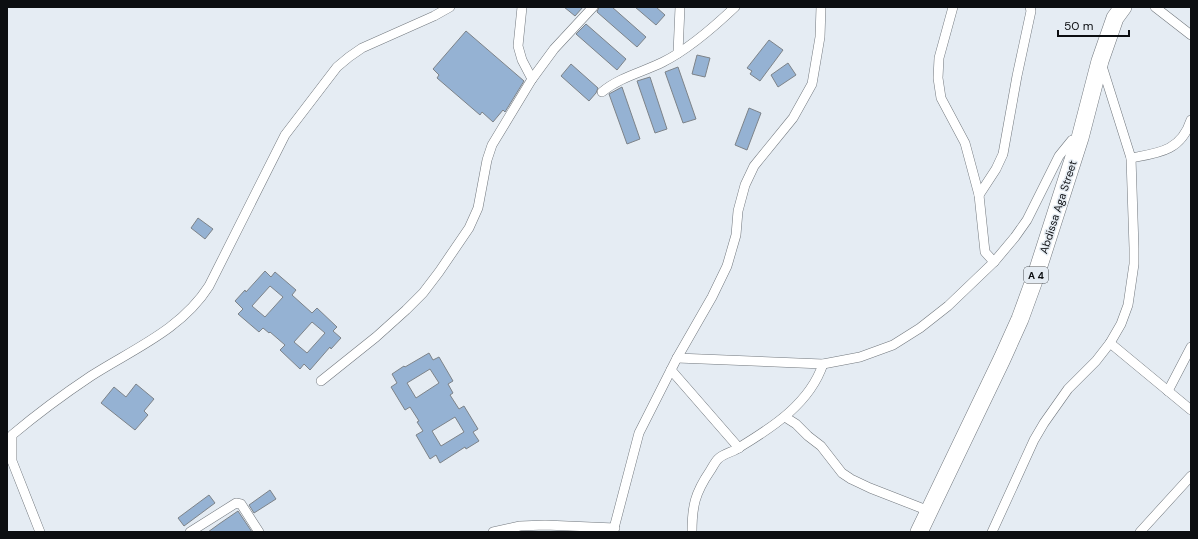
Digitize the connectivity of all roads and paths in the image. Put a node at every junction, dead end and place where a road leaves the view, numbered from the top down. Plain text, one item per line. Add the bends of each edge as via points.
1 (450, 7) edge
2 (522, 7) edge
3 (593, 7) edge
4 (680, 7) edge
5 (734, 7) edge
6 (821, 7) edge
7 (953, 7) edge
8 (1030, 7) edge
9 (1123, 7) edge
10 (1155, 7) edge
11 (1191, 35) edge
12 (678, 53) junction
13 (1100, 61) junction
14 (532, 79) junction
15 (602, 92) dead end
16 (1190, 125) edge
17 (1080, 138) junction
18 (1131, 158) junction
19 (979, 195) junction
20 (994, 262) junction
21 (1110, 343) junction
22 (1191, 347) edge
23 (677, 358) junction
24 (823, 364) junction
25 (671, 370) junction
26 (321, 381) dead end
27 (1168, 390) junction
28 (1191, 410) edge
29 (785, 417) junction
30 (739, 448) junction
31 (1191, 476) edge
32 (929, 511) junction
33 (614, 530) edge
34 (40, 532) edge
35 (190, 532) edge
36 (259, 532) edge
37 (493, 532) edge
38 (692, 532) edge
39 (919, 532) edge
40 (992, 532) edge
41 (1140, 532) edge

1 - 34 street via 362,48 337,67 285,135 200,300 167,330 90,376 12,435 12,461
2 - 14 street via 518,46
3 - 14 street via 554,49
4 - 12 street
5 - 12 street
6 - 23 street via 820,37 812,84 793,118 754,166 745,185 738,211 736,235 727,266
7 - 19 street via 939,58 938,78 941,98 965,143
8 - 19 street via 1003,154
9 - 13 highway, Abdissa Aga Street / A 4 via 1115,18
10 - 11 street
12 - 15 street via 662,63 622,79
13 - 17 highway, Abdissa Aga Street / A 4
13 - 18 street
14 - 26 street via 492,145 486,160 478,208 454,252 423,293 406,310
16 - 18 street via 1172,147 1158,153
17 - 20 street via 1072,140 1059,156 1027,220
17 - 32 highway, Abdissa Aga Street / A 4 via 1020,319
18 - 21 street via 1134,264 1125,315
19 - 20 street via 985,252
20 - 24 street via 948,306 905,338 871,354
21 - 27 street
21 - 40 street via 1063,395 1044,422
22 - 27 street
23 - 24 street
23 - 25 street
24 - 29 street via 817,380
25 - 30 street
25 - 33 street via 639,433
27 - 28 street
29 - 30 street
29 - 32 street via 821,446 842,473 851,479
30 - 38 street via 718,458 702,482 692,511
31 - 41 street
32 - 39 highway, Abdissa Aga Street / A 4
33 - 37 street via 545,525 520,526
35 - 36 street via 236,503 241,504

